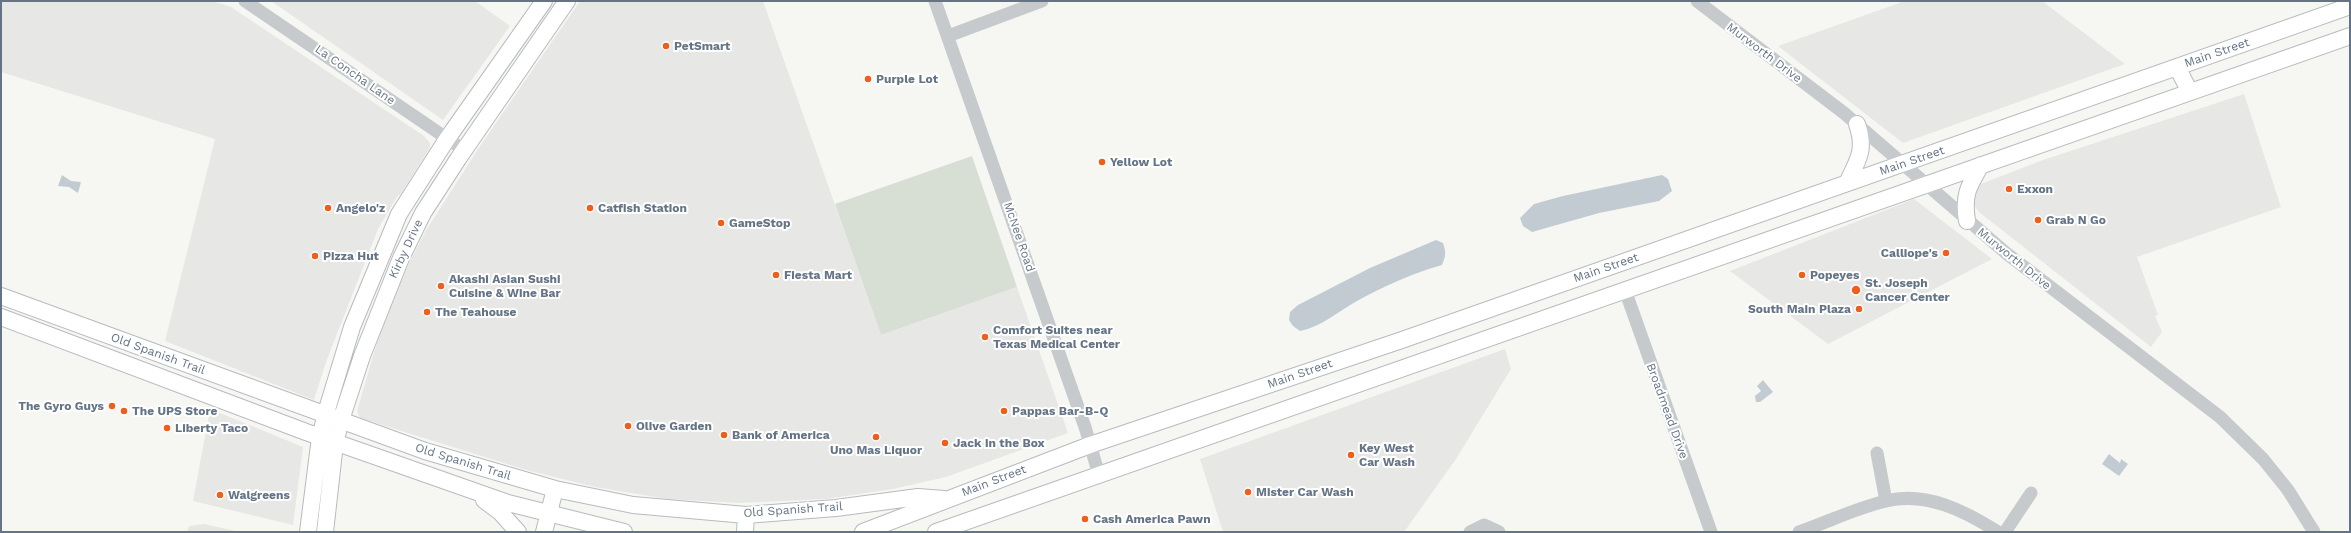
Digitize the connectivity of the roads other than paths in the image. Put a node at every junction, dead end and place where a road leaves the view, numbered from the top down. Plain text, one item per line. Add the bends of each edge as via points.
1 (245, 1) edge
2 (544, 1) edge
3 (567, 1) edge
4 (935, 1) edge
5 (1042, 1) edge
6 (1697, 1) edge
7 (2350, 6) edge
8 (531, 20) junction
9 (546, 30) junction
10 (948, 36) junction
11 (2350, 36) edge
12 (2177, 67) junction
13 (2190, 92) junction
14 (1857, 124) junction
15 (447, 139) junction
16 (464, 150) junction
17 (1902, 164) junction
18 (1981, 165) junction
19 (1847, 184) junction
20 (1927, 184) junction
21 (1967, 221) junction
22 (1617, 264) junction
23 (1625, 290) junction
24 (1, 296) edge
25 (17, 302) junction
26 (1508, 303) junction
27 (6, 318) edge
28 (1517, 328) junction
29 (107, 335) junction
30 (1399, 341) junction
31 (102, 354) junction
32 (1407, 366) junction
33 (223, 377) junction
34 (215, 398) junction
35 (334, 417) junction
36 (328, 440) junction
37 (1090, 445) junction
38 (1877, 453) dead end
39 (1099, 475) junction
40 (470, 489) junction
41 (555, 490) junction
42 (2031, 493) dead end
43 (948, 500) junction
44 (1886, 501) junction
45 (549, 514) junction
46 (746, 515) junction
47 (308, 532) edge
48 (325, 532) edge
49 (518, 532) edge
50 (544, 532) edge
51 (624, 532) edge
52 (745, 532) edge
53 (863, 532) edge
54 (936, 532) edge
55 (1470, 532) edge
56 (1499, 532) edge
57 (1711, 532) edge
58 (1799, 532) edge
59 (1998, 532) edge
60 (2005, 532) edge
61 (2314, 532) edge

1 - 15 street, La Concha Lane
2 - 8 main road, Kirby Drive
3 - 9 main road, Kirby Drive
4 - 10 street, McNee Road
5 - 10 street
6 - 14 street, Murworth Drive
7 - 12 main road, Main Street
8 - 9 main road
8 - 15 main road, Kirby Drive
9 - 16 main road, Kirby Drive
10 - 37 street, McNee Road
11 - 13 main road
12 - 13 main road
12 - 17 main road, Main Street
13 - 18 main road
14 - 17 street, Murworth Drive
14 - 19 main road via 1862,139 1861,150
15 - 16 street, La Concha Lane
15 - 35 main road, Kirby Drive via 399,214 352,327
16 - 35 main road, Kirby Drive via 423,213 401,258 362,356
17 - 19 main road, Main Street
17 - 20 street, Murworth Drive
18 - 20 main road
18 - 21 main road via 1966,192 1964,204
19 - 22 main road, Main Street
20 - 21 street, Murworth Drive
20 - 23 main road
21 - 61 street, Murworth Drive via 2006,254 2220,417 2267,464 2288,490
22 - 23 main road
22 - 26 main road, Main Street
23 - 28 main road
23 - 57 street, Broadmead Drive
24 - 25 main road, Old Spanish Trail
25 - 27 main road
25 - 29 main road, Old Spanish Trail
26 - 28 main road
26 - 30 main road, Main Street
27 - 31 main road, Old Spanish Trail
28 - 32 main road
29 - 31 main road
29 - 33 main road, Old Spanish Trail
30 - 32 main road
30 - 37 main road, Main Street
31 - 34 main road, Old Spanish Trail
32 - 39 main road
33 - 34 main road
33 - 35 main road, Old Spanish Trail
34 - 36 main road, Old Spanish Trail
35 - 36 main road, Kirby Drive
35 - 41 main road, Old Spanish Trail via 425,451
36 - 40 main road, Old Spanish Trail
36 - 47 main road, Kirby Drive
36 - 48 main road, Kirby Drive
37 - 39 street, McNee Road
37 - 43 main road, Main Street
38 - 44 street
39 - 54 main road
40 - 45 main road, Old Spanish Trail
40 - 49 main road via 500,512
41 - 45 main road
41 - 46 main road, Old Spanish Trail via 633,505
42 - 60 street
43 - 46 main road, Old Spanish Trail via 918,497 836,508
43 - 53 main road, Main Street
44 - 58 street
44 - 59 street via 1943,503 1971,514
45 - 50 main road
45 - 51 main road, Old Spanish Trail
46 - 52 main road
55 - 56 street via 1484,525

